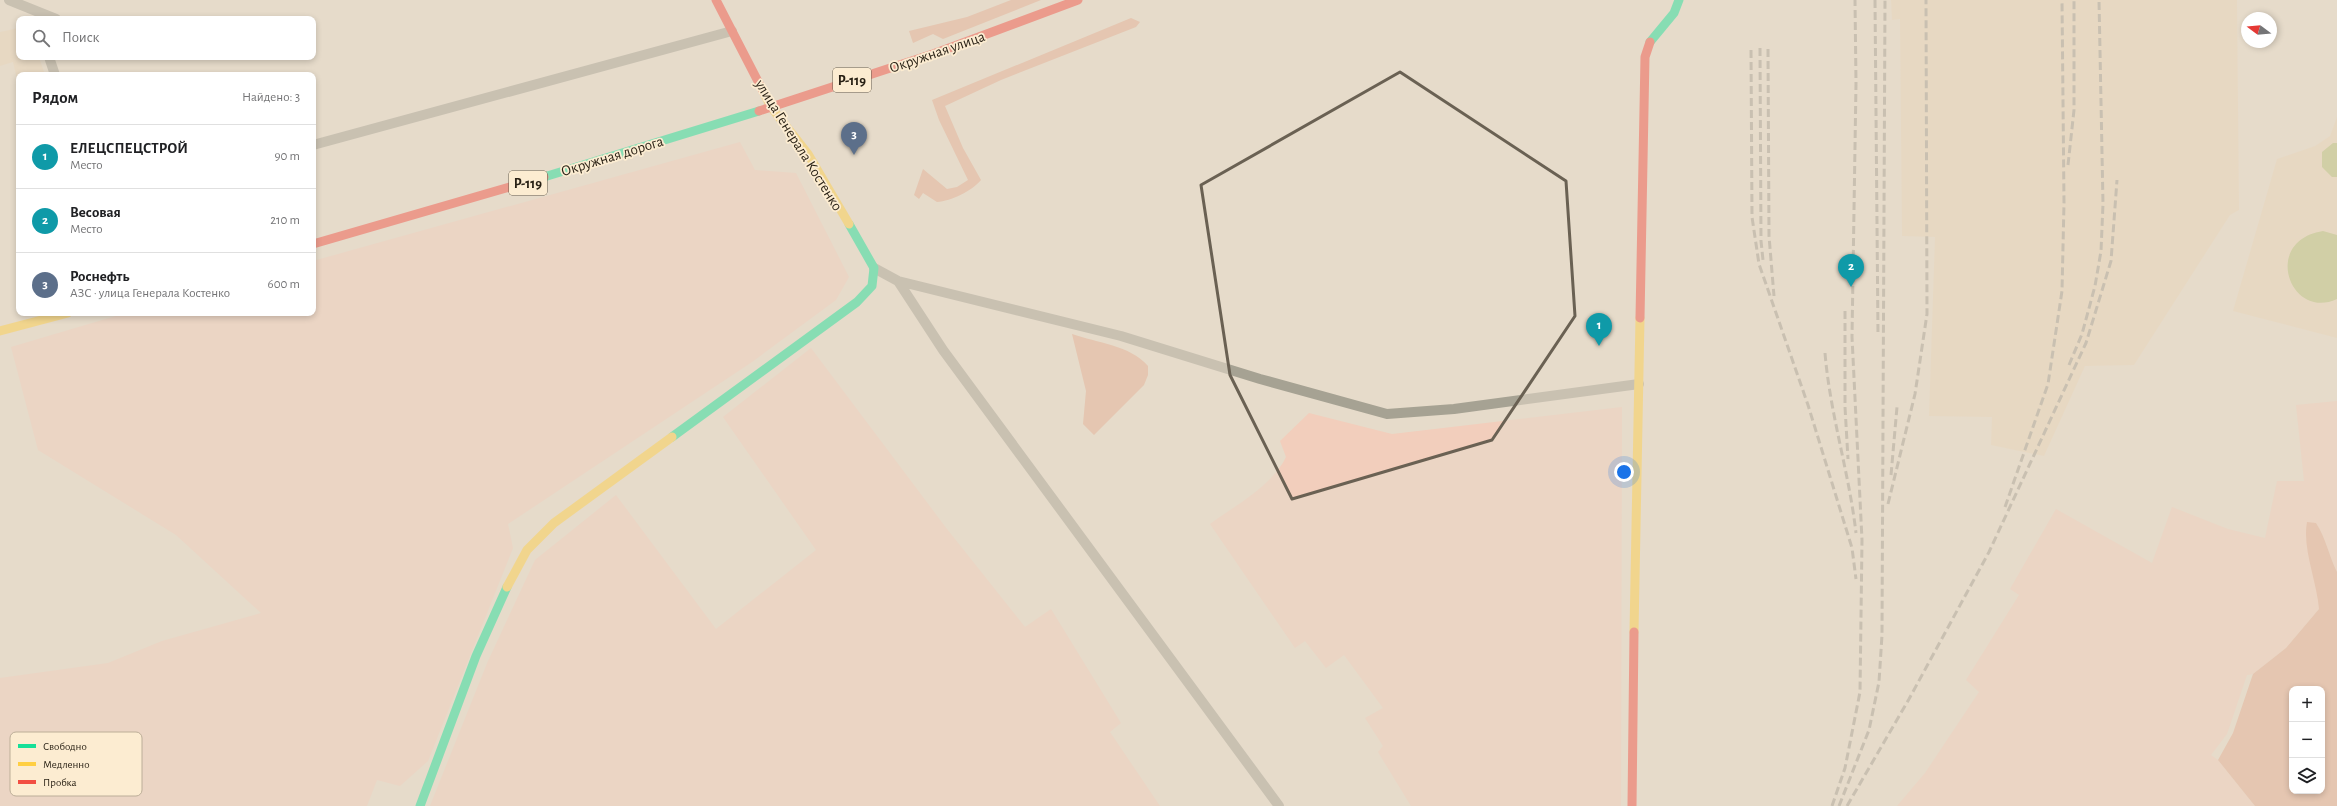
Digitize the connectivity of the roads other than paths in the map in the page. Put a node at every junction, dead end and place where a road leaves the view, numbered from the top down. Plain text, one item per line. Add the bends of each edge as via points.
1 (9, 0) edge
2 (1078, 0) edge
3 (1679, 0) edge
4 (717, 1) edge
5 (49, 16) edge
6 (732, 31) junction
7 (50, 60) edge
8 (53, 72) edge
9 (771, 106) junction
10 (316, 144) edge
11 (316, 243) edge
12 (874, 268) junction
13 (898, 281) junction
14 (57, 316) edge
15 (0, 331) edge
16 (1639, 384) junction
17 (420, 806) edge
18 (1279, 806) edge
19 (1632, 806) edge

1 - 5 street
2 - 9 main road, Окружная улица / Р-119 via 933,54
3 - 16 main road via 1671,19 1650,41 1645,57
4 - 6 main road, улица Генерала Костенко
6 - 9 main road, улица Генерала Костенко
6 - 10 street
7 - 8 street
9 - 11 main road, Окружная дорога / Р-119 via 506,189
9 - 12 main road, улица Генерала Костенко via 808,154
12 - 13 street
12 - 17 main road via 872,286 857,302 554,523 527,550 507,586 476,656
13 - 16 street via 1121,336 1260,379 1387,414 1454,409
13 - 18 street via 943,350
14 - 15 main road
16 - 19 main road via 1633,600

